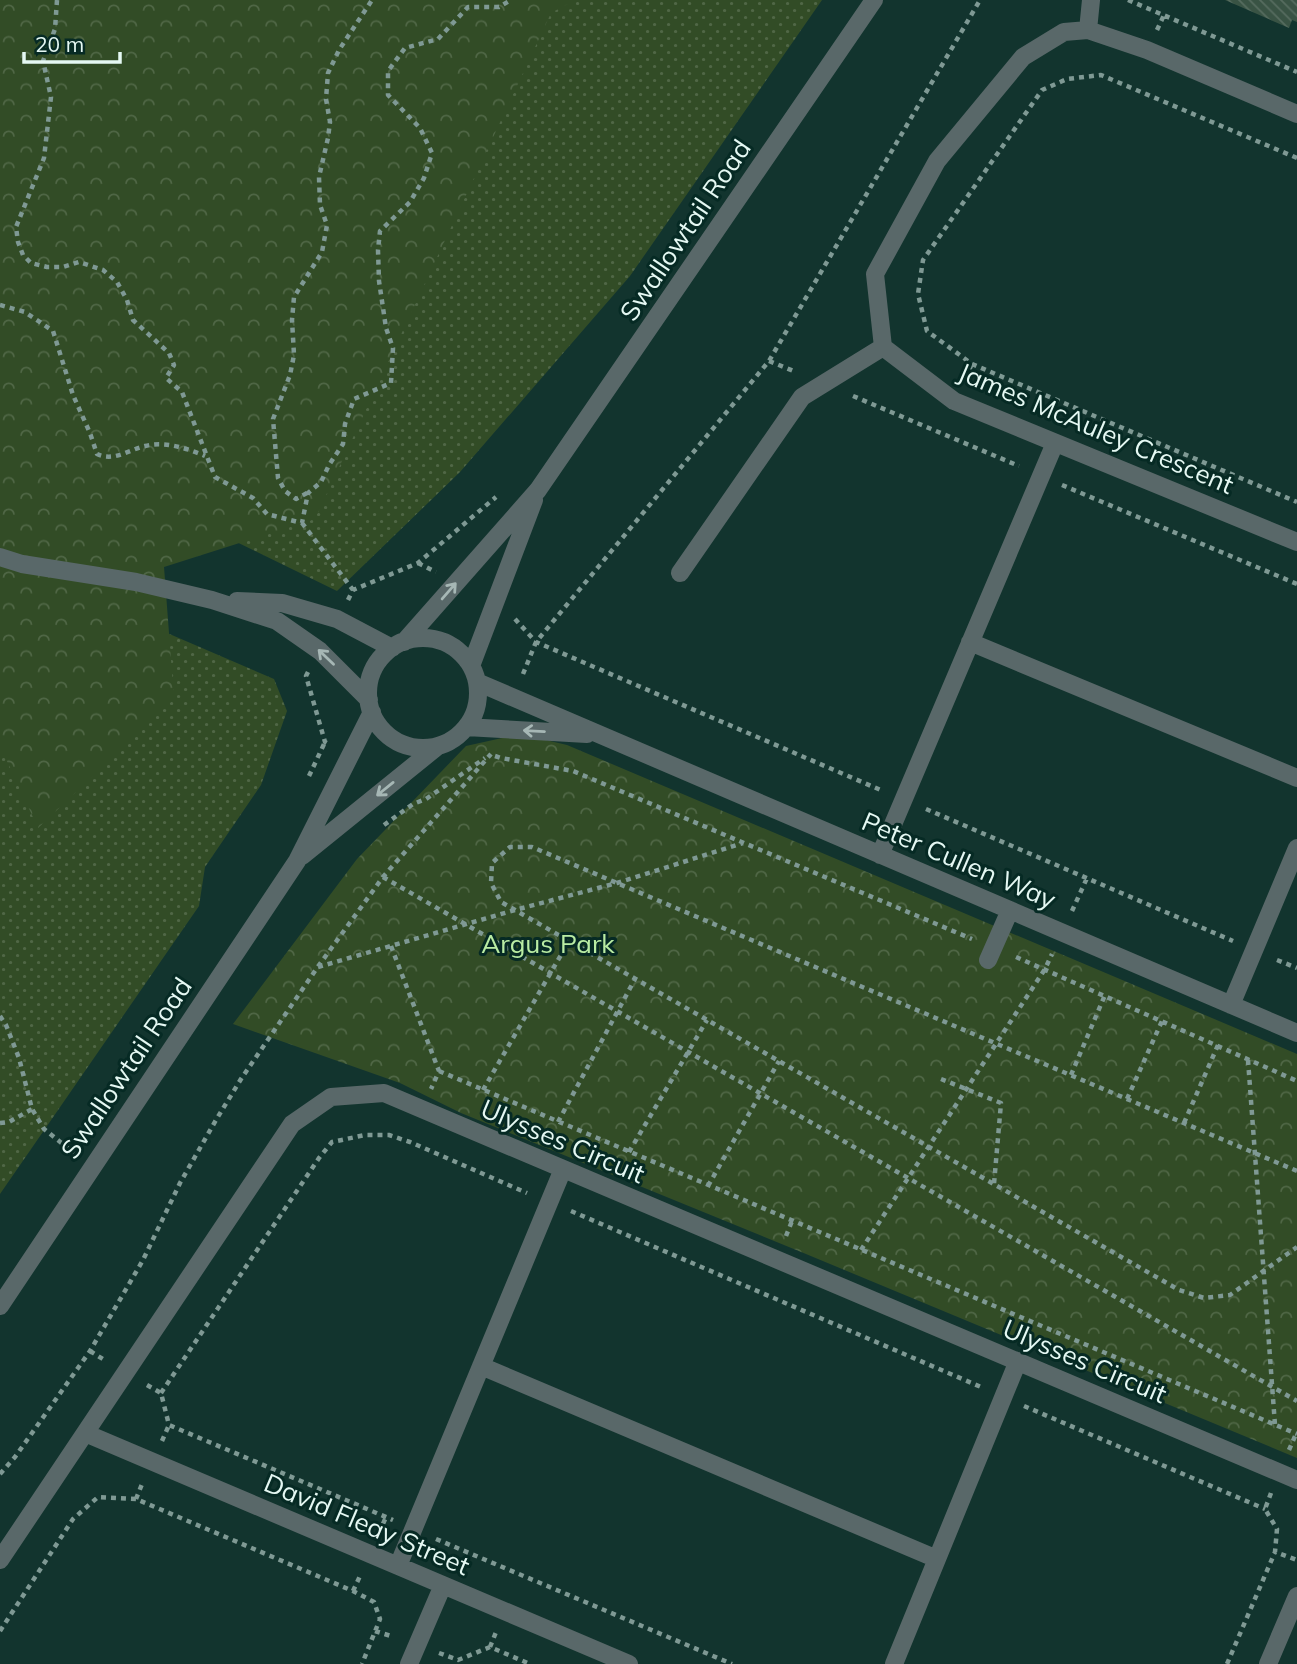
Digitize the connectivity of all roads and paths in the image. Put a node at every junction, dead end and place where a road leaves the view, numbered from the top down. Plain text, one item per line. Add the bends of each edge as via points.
1 (57, 0) edge
2 (372, 0) edge
3 (511, 0) edge
4 (874, 0) edge
5 (980, 0) edge
6 (1091, 0) edge
7 (1128, 0) edge
8 (1088, 30) junction
9 (1297, 72) edge
10 (1297, 114) edge
11 (1297, 158) edge
12 (0, 305) edge
13 (883, 347) junction
14 (1055, 443) junction
15 (206, 456) junction
16 (538, 490) junction
17 (308, 493) junction
18 (1297, 502) edge
19 (302, 523) junction
20 (1297, 542) edge
21 (0, 557) edge
22 (680, 573) dead end
23 (353, 590) dead end
24 (212, 600) junction
25 (514, 618) dead end
26 (970, 642) junction
27 (398, 645) junction
28 (474, 674) junction
29 (370, 706) junction
30 (466, 727) junction
31 (601, 735) junction
32 (438, 746) junction
33 (491, 754) junction
34 (1297, 778) edge
35 (413, 804) dead end
36 (743, 843) junction
37 (1297, 848) edge
38 (880, 855) junction
39 (297, 861) junction
40 (383, 877) junction
41 (617, 883) junction
42 (514, 910) junction
43 (1010, 910) junction
44 (466, 924) junction
45 (569, 942) junction
46 (391, 946) junction
47 (991, 954) junction
48 (317, 968) junction
49 (1045, 969) junction
50 (551, 973) junction
51 (635, 979) junction
52 (1105, 995) junction
53 (1231, 1005) junction
54 (618, 1012) junction
55 (0, 1016) edge
56 (707, 1020) junction
57 (1162, 1021) junction
58 (1297, 1033) edge
59 (996, 1044) junction
60 (1218, 1045) junction
61 (688, 1052) junction
62 (1248, 1059) junction
63 (779, 1061) junction
64 (1071, 1075) junction
65 (941, 1079) dead end
66 (1297, 1081) edge
67 (966, 1089) junction
68 (483, 1090) junction
69 (760, 1093) junction
70 (1127, 1099) junction
71 (32, 1109) junction
72 (558, 1122) junction
73 (0, 1124) edge
74 (1184, 1124) junction
75 (928, 1146) junction
76 (629, 1152) junction
77 (1255, 1154) junction
78 (91, 1167) junction
79 (564, 1169) junction
80 (1297, 1171) edge
81 (908, 1178) junction
82 (993, 1184) junction
83 (708, 1186) junction
84 (550, 1202) junction
85 (1297, 1247) edge
86 (861, 1250) junction
87 (1264, 1270) junction
88 (0, 1306) edge
89 (1018, 1362) junction
90 (481, 1366) junction
91 (1272, 1388) junction
92 (161, 1393) dead end
93 (1004, 1397) junction
94 (1297, 1401) edge
95 (1275, 1425) junction
96 (85, 1433) junction
97 (1297, 1434) edge
98 (0, 1475) edge
99 (1297, 1480) edge
100 (1265, 1509) dead end
101 (1275, 1552) dead end
102 (937, 1559) junction
103 (0, 1560) edge
104 (398, 1566) junction
105 (443, 1585) junction
106 (1297, 1596) edge
107 (0, 1631) edge
108 (375, 1631) junction
109 (417, 1646) junction
110 (457, 1662) edge
111 (362, 1664) edge
112 (409, 1664) edge
113 (530, 1664) edge
114 (629, 1664) edge
115 (894, 1664) edge
116 (1227, 1664) edge
117 (1268, 1664) edge

1 - 15 path via 55,29 43,61 51,97 44,158 16,227 18,242 31,263 64,267 79,262 103,270 117,282 133,320 169,353 174,365 166,378 182,392
2 - 17 path via 328,73 330,122 319,177 320,205 327,225 322,252 294,298 294,355 273,419 278,478 296,499
3 - 17 path via 499,7 468,7 438,39 405,48 388,71 388,95 420,128 432,153 410,202 380,230 379,281 393,348 391,383 354,399 343,444 321,482
4 - 16 street, Swallowtail Road
5 - 25 path via 769,361 536,642
6 - 8 street
7 - 9 path
8 - 10 street
8 - 13 street via 1064,32 1023,57 937,161 875,274
11 - 18 path via 1101,75 1068,79 1042,90 923,260 918,294 927,331 972,364
12 - 15 path via 26,312 53,331 97,454 110,458 147,445 179,446
13 - 14 street, James McAuley Crescent via 954,401
13 - 22 street via 802,397
14 - 20 street, James McAuley Crescent
14 - 26 street
15 - 19 path via 215,477 253,498 267,514
27 -> 16 street, Swallowtail Road
16 - 28 street, Swallowtail Road
17 - 19 path
19 - 23 path
21 - 24 street
24 - 27 street via 282,603 337,619
29 -> 24 street via 320,651 277,621
26 - 34 street
26 - 38 street
27 - 28 street via 419,638 449,645
27 - 29 street, Swallowtail Road via 373,671
28 - 30 street, Swallowtail Road via 477,706
28 - 31 street, Peter Cullen Way
29 - 32 street via 378,724 399,742
29 - 39 street, Swallowtail Road
31 -> 30 street, Peter Cullen Way
30 - 32 street, Swallowtail Road
31 - 38 street, Peter Cullen Way
32 -> 39 street, Swallowtail Road
33 - 35 path
33 - 36 path via 573,771
33 - 40 path
36 - 41 path
36 - 47 path
37 - 53 street
38 - 43 street, Peter Cullen Way
39 - 78 street, Swallowtail Road
40 - 44 path
40 - 48 path
41 - 42 path
41 - 42 path via 532,847 510,847 492,863 491,883 501,902
41 - 59 path
42 - 44 path
42 - 45 path
43 - 47 street
43 - 53 street, Peter Cullen Way
44 - 46 path
44 - 50 path
45 - 50 path
45 - 51 path
46 - 48 path
46 - 68 path via 439,1071
47 - 49 path
48 - 98 path via 216,1120 144,1260 90,1351
49 - 52 path
49 - 59 path
50 - 54 path
50 - 68 path
51 - 54 path
51 - 56 path
52 - 57 path
52 - 64 path
53 - 58 street, Peter Cullen Way
54 - 61 path
54 - 72 path
55 - 71 path via 19,1058
56 - 61 path
56 - 63 path
57 - 60 path
57 - 70 path
59 - 64 path
59 - 67 path
60 - 62 path
60 - 74 path
61 - 69 path
61 - 76 path
62 - 66 path
62 - 77 path
63 - 69 path
63 - 75 path
64 - 70 path
65 - 67 path
67 - 75 path
67 - 82 path via 1001,1102
68 - 72 path
69 - 81 path
69 - 83 path
70 - 74 path
71 - 73 path
71 - 78 path via 44,1129
72 - 76 path
74 - 77 path
75 - 81 path
75 - 82 path
76 - 83 path
77 - 80 path
77 - 87 path
78 - 88 street, Swallowtail Road
79 - 84 street
79 - 89 street, Ulysses Circuit
79 - 96 street, Ulysses Circuit via 384,1093 331,1097 292,1124
81 - 86 path
81 - 91 path
82 - 87 path via 1179,1290 1203,1298 1230,1295
83 - 86 path
84 - 90 street
84 - 92 path via 389,1135 332,1142
84 - 93 path
85 - 87 path
86 - 95 path
87 - 91 path
89 - 93 street
89 - 99 street, Ulysses Circuit
90 - 102 street
90 - 104 street
91 - 94 path
91 - 95 path
93 - 100 path
93 - 102 street
95 - 97 path
96 - 103 street, Ulysses Circuit
96 - 104 street, David Fleay Street
101 - 116 path
102 - 115 street
104 - 105 street, David Fleay Street
105 - 109 street
105 - 114 street, David Fleay Street
106 - 117 street
107 - 108 path via 74,1519 98,1497 136,1499 353,1591 374,1602 380,1619
108 - 109 path
108 - 111 path
109 - 110 path
109 - 112 street
110 - 113 path via 490,1647

